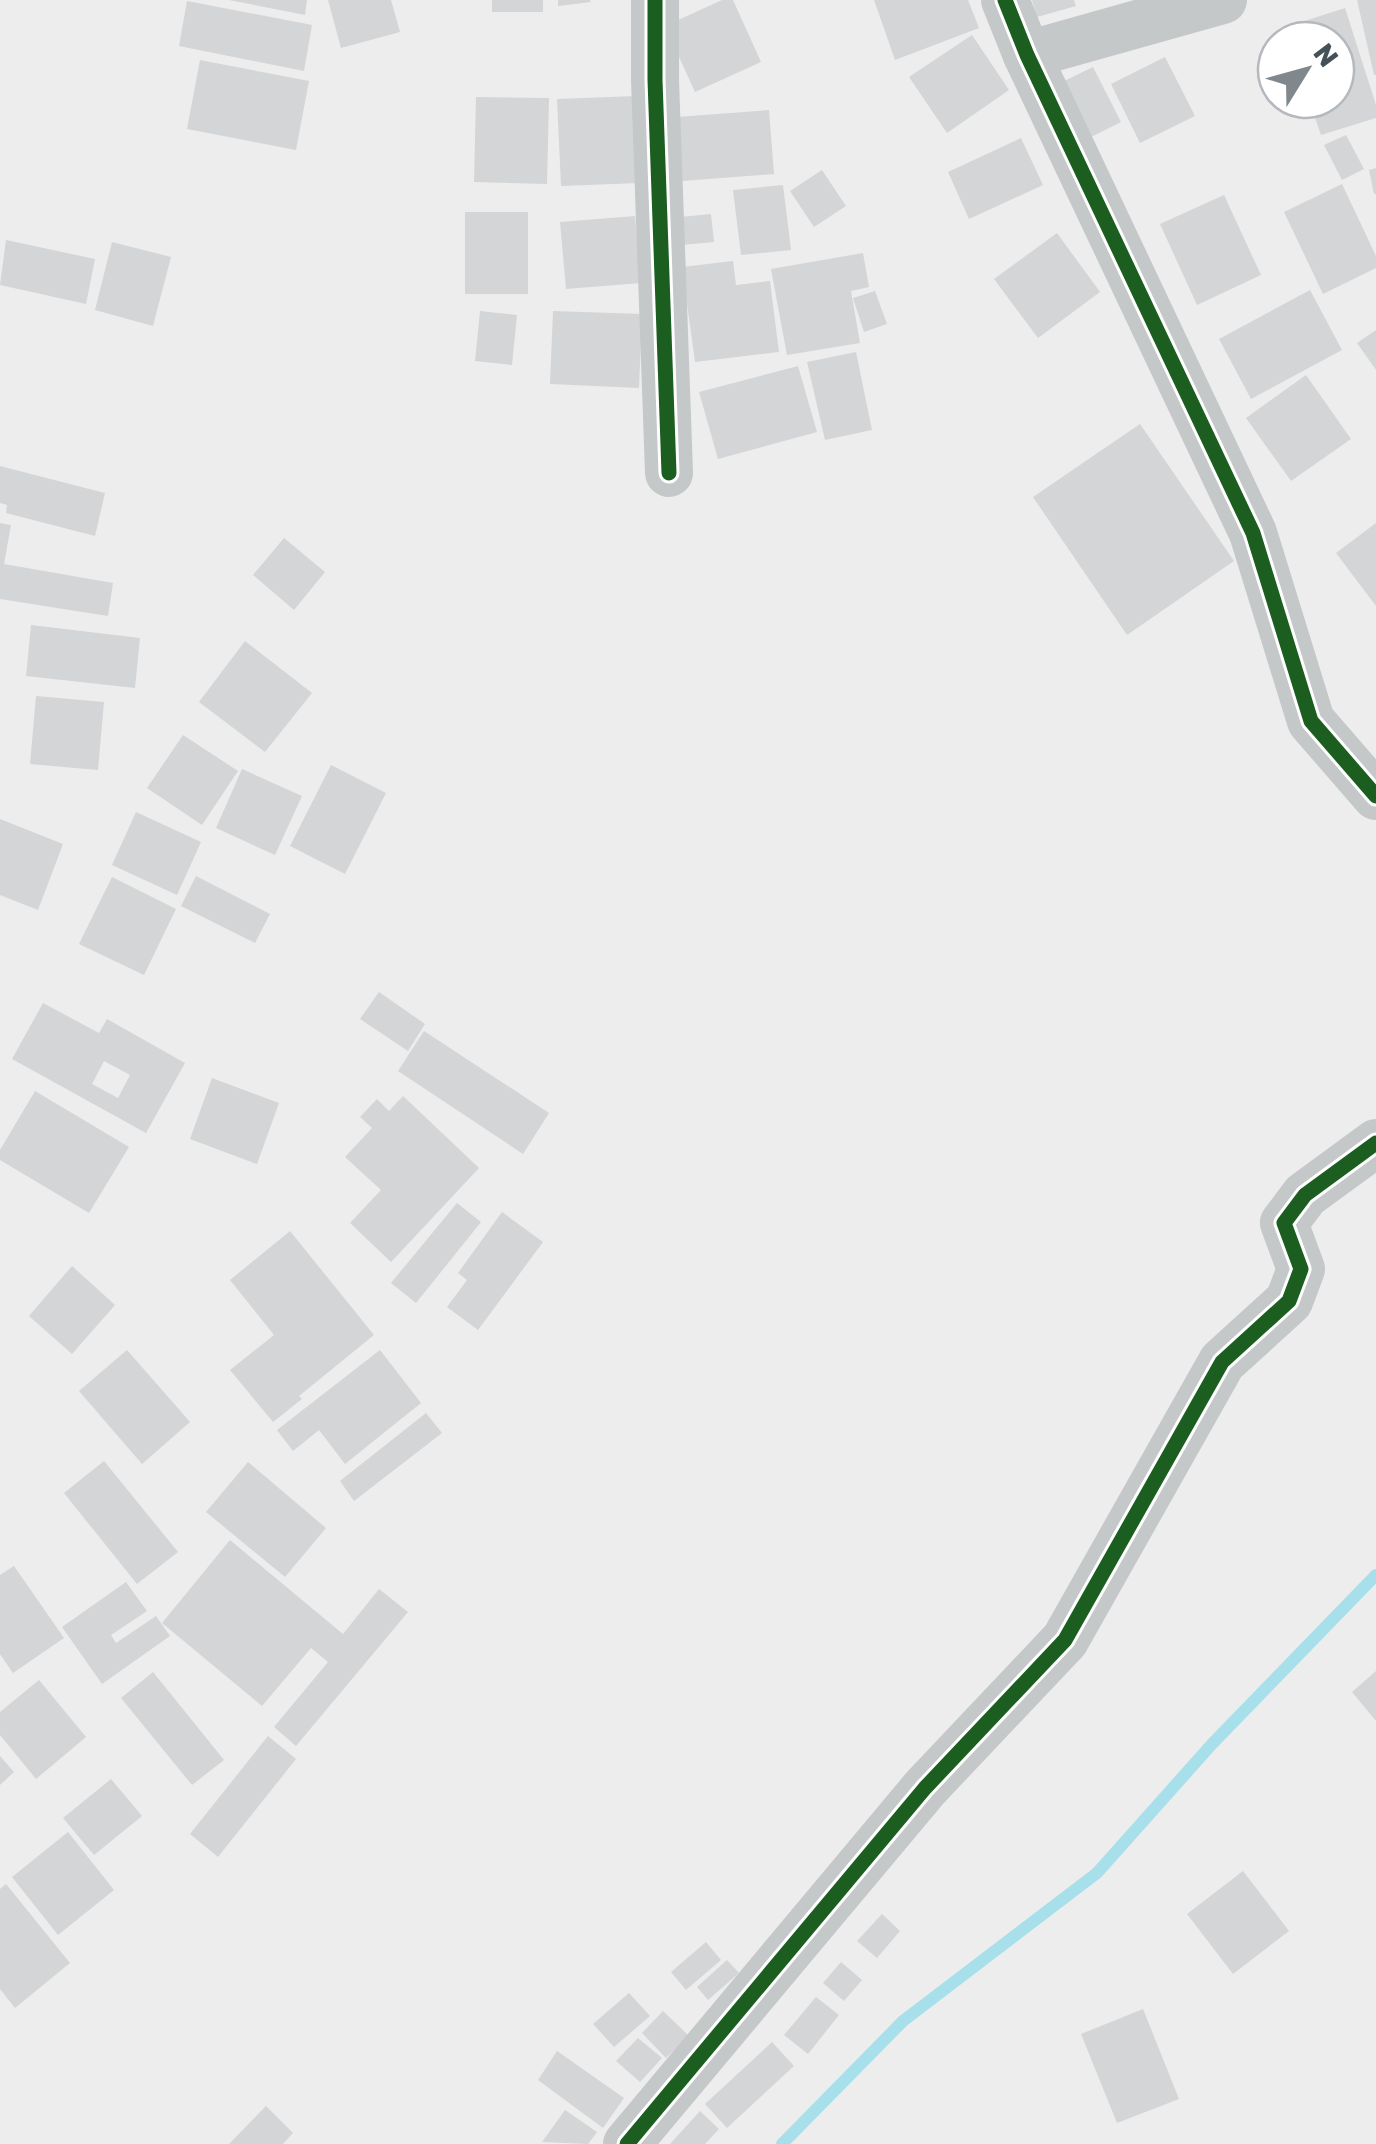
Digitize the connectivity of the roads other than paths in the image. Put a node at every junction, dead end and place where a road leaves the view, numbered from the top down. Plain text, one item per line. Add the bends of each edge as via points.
1 (655, 0) edge
2 (1005, 0) edge
3 (1223, 0) edge
4 (1027, 55) junction
5 (669, 473) dead end
6 (1376, 796) edge
7 (1376, 1144) edge
8 (628, 2144) edge

1 - 5 street
2 - 4 street
3 - 4 street
4 - 6 street via 1252,533 1311,721
7 - 8 street via 1305,1195 1284,1223 1301,1269 1289,1301 1222,1362 1066,1640 925,1788

